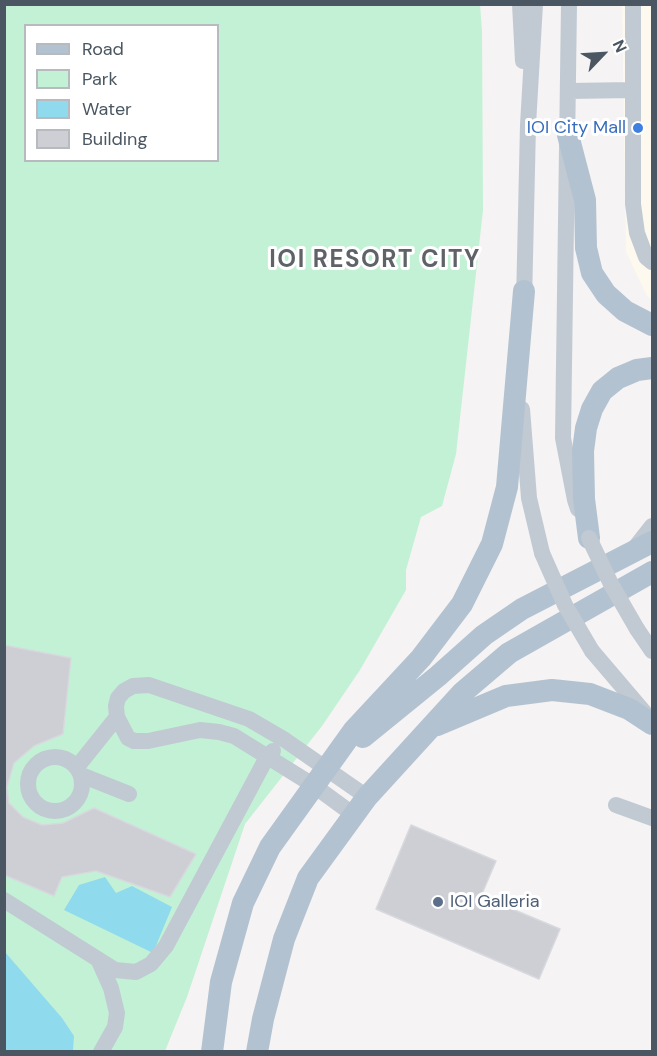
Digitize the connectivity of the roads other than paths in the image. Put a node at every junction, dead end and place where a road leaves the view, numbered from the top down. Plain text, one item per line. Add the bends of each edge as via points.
1 (535, 4) edge
2 (569, 4) edge
3 (633, 4) edge
4 (519, 8) edge
5 (632, 90) junction
6 (569, 91) junction
7 (528, 125) junction
8 (568, 135) junction
9 (652, 262) edge
10 (525, 291) junction
11 (652, 324) edge
12 (652, 368) edge
13 (652, 526) edge
14 (589, 538) junction
15 (652, 542) edge
16 (630, 554) junction
17 (652, 572) edge
18 (652, 651) edge
19 (117, 717) junction
20 (652, 723) edge
21 (430, 728) junction
22 (285, 740) junction
23 (267, 757) junction
24 (319, 777) junction
25 (129, 794) dead end
26 (616, 805) dead end
27 (361, 806) junction
28 (652, 818) edge
29 (4, 900) edge
30 (98, 959) junction
31 (101, 1052) edge
32 (212, 1052) edge
33 (257, 1052) edge

1 - 7 street
2 - 6 street
3 - 5 street
4 - 7 street
5 - 6 street
5 - 9 street via 633,204 637,232 646,257
6 - 8 street
7 - 10 street
8 - 11 main road via 585,200 586,248 592,273 606,294 625,311
8 - 14 street via 563,438 575,500
10 - 20 street, bridge via 524,445 529,498 542,553 591,651
10 - 24 main road via 507,487 492,544 462,604
12 - 14 main road via 618,378 602,391 592,409 583,451
13 - 16 street
14 - 18 street, bridge via 611,584
15 - 16 main road
16 - 24 main road via 522,609 484,634
17 - 21 main road via 509,653 462,693
19 - 22 street via 118,698 124,691 149,685 249,719
19 - 23 street via 128,738 134,741 200,730 219,732 234,736
19 - 25 street via 79,771
20 - 21 main road via 590,694 552,690 506,696
21 - 27 main road
22 - 23 street
22 - 24 street
23 - 24 street
23 - 30 street via 166,946 151,964 136,972 125,971 115,970
24 - 27 street
24 - 32 main road via 270,847 243,903 221,982
26 - 28 street
27 - 33 main road via 308,878 284,939
29 - 30 street
30 - 31 street via 117,1013 115,1027

